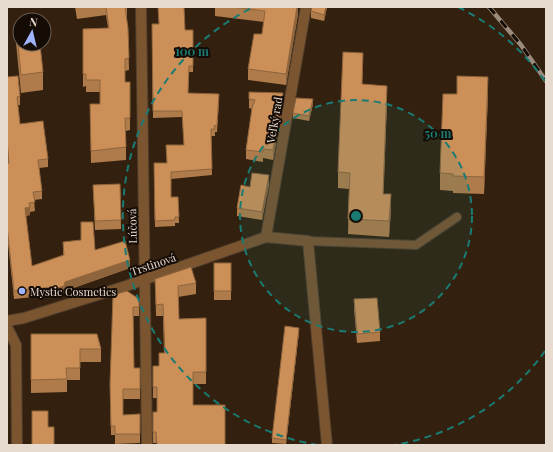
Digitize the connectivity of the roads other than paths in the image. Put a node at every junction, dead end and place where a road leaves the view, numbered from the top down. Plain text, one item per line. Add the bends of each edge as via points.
1 (141, 7) edge
2 (306, 7) edge
3 (457, 217) dead end
4 (266, 237) junction
5 (308, 241) junction
6 (144, 280) junction
7 (7, 320) edge
8 (7, 327) edge
9 (17, 445) edge
10 (147, 445) edge
11 (327, 445) edge

1 - 6 street, Lúčová
2 - 4 street, Veľký rad
3 - 5 lane via 416,245
4 - 5 street, Trstinová
4 - 6 street, Trstinová
5 - 11 street
6 - 7 street, Trstinová via 24,318
6 - 10 street, Lúčová
8 - 9 street via 16,345

